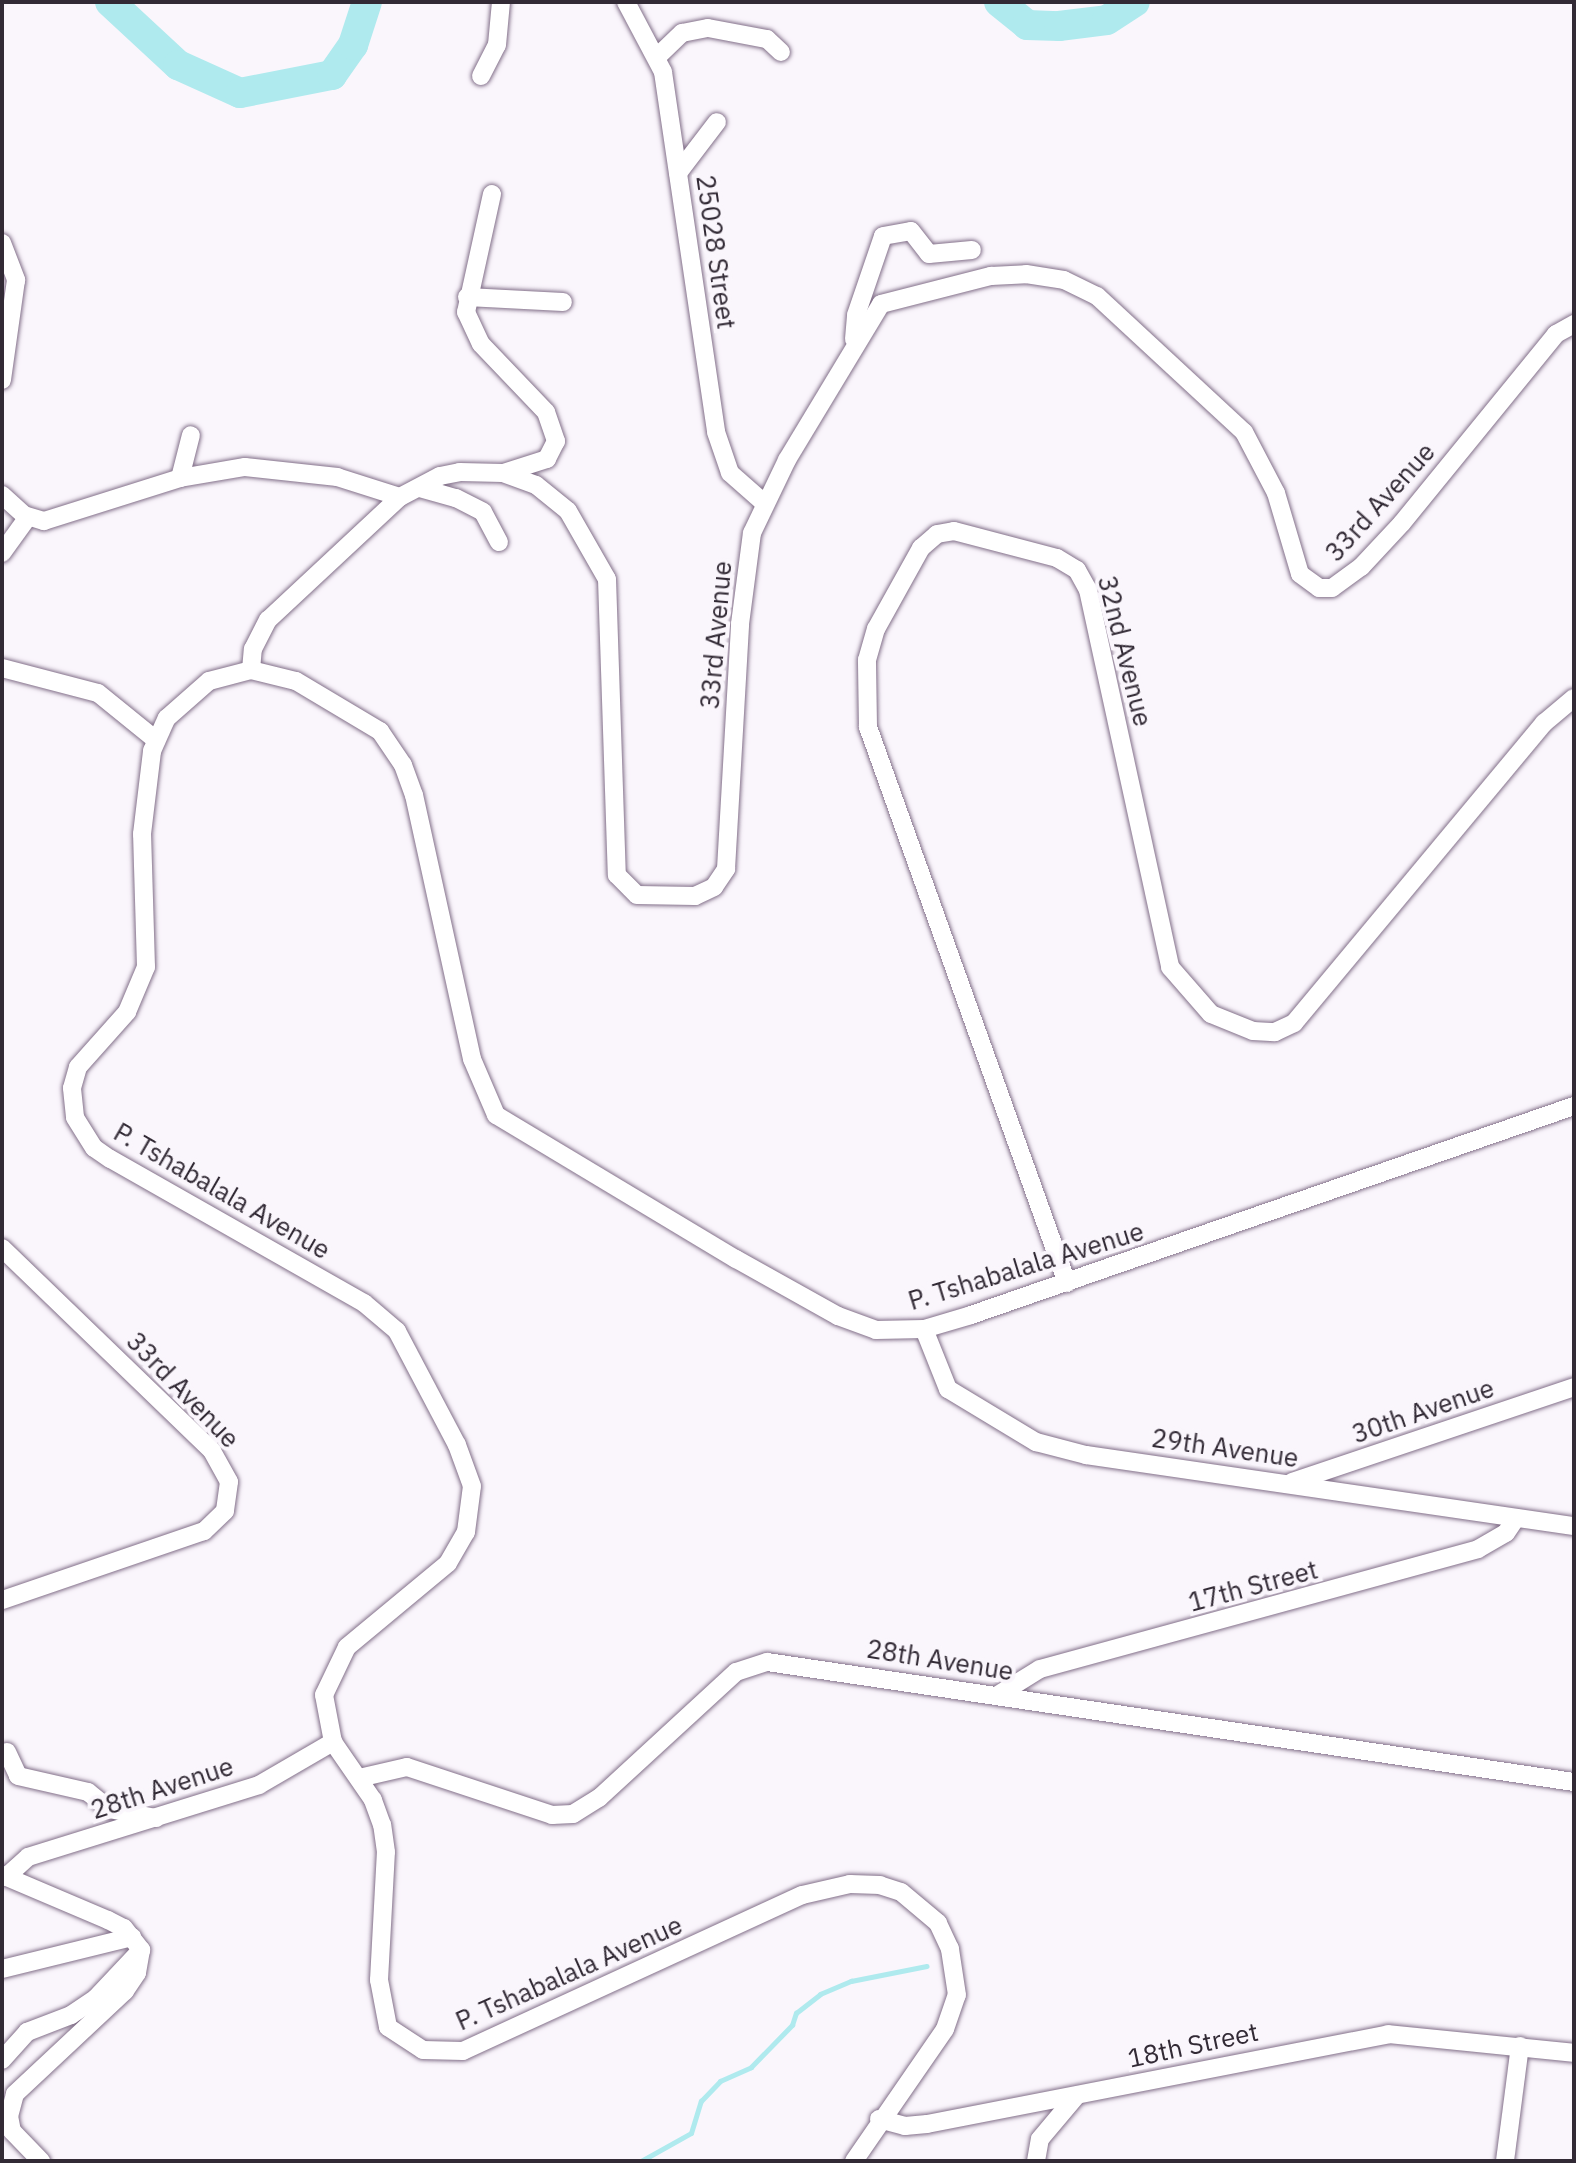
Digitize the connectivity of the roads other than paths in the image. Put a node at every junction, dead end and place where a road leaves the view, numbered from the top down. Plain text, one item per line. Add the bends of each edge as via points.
1 (501, 2) edge
2 (626, 2) edge
3 (781, 52) dead end
4 (657, 57) junction
5 (481, 76) dead end
6 (717, 122) dead end
7 (678, 173) junction
8 (492, 194) dead end
9 (2, 243) edge
10 (972, 250) dead end
11 (467, 297) junction
12 (563, 302) dead end
13 (1574, 324) edge
14 (854, 342) junction
15 (2, 380) edge
16 (191, 435) dead end
17 (503, 473) junction
18 (180, 478) junction
19 (420, 488) junction
20 (2, 495) edge
21 (400, 497) junction
22 (763, 502) junction
23 (28, 517) junction
24 (499, 542) dead end
25 (2, 553) edge
26 (2, 668) edge
27 (251, 670) junction
28 (1574, 698) edge
29 (156, 740) junction
30 (1574, 1106) edge
31 (2, 1248) edge
32 (1067, 1283) junction
33 (924, 1329) junction
34 (1574, 1387) edge
35 (1289, 1483) junction
36 (1516, 1518) junction
37 (1574, 1526) edge
38 (2, 1600) edge
39 (998, 1695) junction
40 (333, 1742) junction
41 (7, 1752) dead end
42 (359, 1778) junction
43 (1574, 1782) edge
44 (159, 1819) junction
45 (6, 1868) edge
46 (136, 1944) junction
47 (2, 1969) edge
48 (1520, 2046) junction
49 (1574, 2053) edge
50 (2, 2060) edge
51 (1077, 2095) junction
52 (879, 2119) junction
53 (7, 2133) edge
54 (41, 2161) edge
55 (854, 2161) edge
56 (1036, 2161) edge
57 (1505, 2161) edge

1 - 5 street via 497,45
2 - 4 street, 25028 Street
3 - 4 street via 767,39 708,28 682,33
4 - 7 street, 25028 Street
6 - 7 street
7 - 22 street, 25028 Street via 716,432 730,473
8 - 11 street
9 - 15 street via 16,280
10 - 14 street via 929,254 917,234 905,230 883,236 856,315
11 - 12 street
11 - 17 street via 473,332 546,412 556,441 547,459
13 - 14 street, 33rd Avenue via 1556,334 1402,523 1361,567 1332,588 1319,588 1300,574 1276,493 1244,432 1083,287 1026,274 903,295 881,304
14 - 22 street, 33rd Avenue
16 - 18 street
17 - 19 street, 33rd Avenue via 460,472
17 - 22 street, 33rd Avenue via 536,485 568,511 607,579 617,875 628,889 651,898 706,893 726,869 744,575
18 - 21 street via 265,466 368,484
18 - 23 street via 52,521
19 - 21 street, 33rd Avenue
19 - 24 street via 483,512
20 - 23 street
21 - 27 street, 33rd Avenue via 268,620 253,649
23 - 25 street
26 - 29 street via 98,693
27 - 29 street, P. Tshabalala Avenue via 209,681 191,692
27 - 33 street, P. Tshabalala Avenue via 273,672 350,711 380,731 403,765 472,1059 496,1115 518,1133 838,1316 876,1330
28 - 32 street, 32nd Avenue via 1544,723 1294,1023 1275,1032 1253,1031 1211,1014 1170,967 1088,590 1077,570 1057,558 954,531 937,534 921,548 876,629 867,660 868,727
29 - 40 street, P. Tshabalala Avenue via 142,834 146,967 127,1012 78,1067 72,1088 75,1117 94,1148 110,1159 364,1303 397,1331 457,1445 472,1486 466,1532 448,1563 364,1630 337,1661 324,1711
30 - 32 street, P. Tshabalala Avenue
31 - 38 street, 33rd Avenue via 212,1451 229,1482 225,1511 204,1531
32 - 33 street, P. Tshabalala Avenue
33 - 35 street, 29th Avenue via 948,1389 1036,1442 1086,1455
34 - 35 street, 30th Avenue
35 - 36 street, 29th Avenue
36 - 37 street, 29th Avenue
36 - 39 street, 17th Street via 1506,1533 1478,1549 1040,1669
39 - 42 street, 28th Avenue via 795,1664 750,1665 723,1682 599,1798 563,1816 407,1767
39 - 43 street, 28th Avenue
40 - 42 street, P. Tshabalala Avenue
40 - 44 street, 28th Avenue via 259,1785
41 - 44 street via 18,1776 88,1792 109,1809
42 - 52 street, P. Tshabalala Avenue via 382,1825 386,1852 382,2010 402,2040 423,2050 443,2053 486,2043 820,1889 865,1884 901,1892 938,1923 950,1949 957,1995 945,2029
44 - 45 street, 28th Avenue
45 - 46 street via 108,1920
46 - 47 street
46 - 50 street via 96,1998 71,2015 27,2032
46 - 53 street via 137,1973 125,1991 15,2094
48 - 49 street, 18th Street
48 - 51 street, 18th Street via 1388,2034
48 - 57 street
51 - 52 street, 18th Street via 914,2126
51 - 56 street via 1040,2139
52 - 55 street, P. Tshabalala Avenue
53 - 54 street

